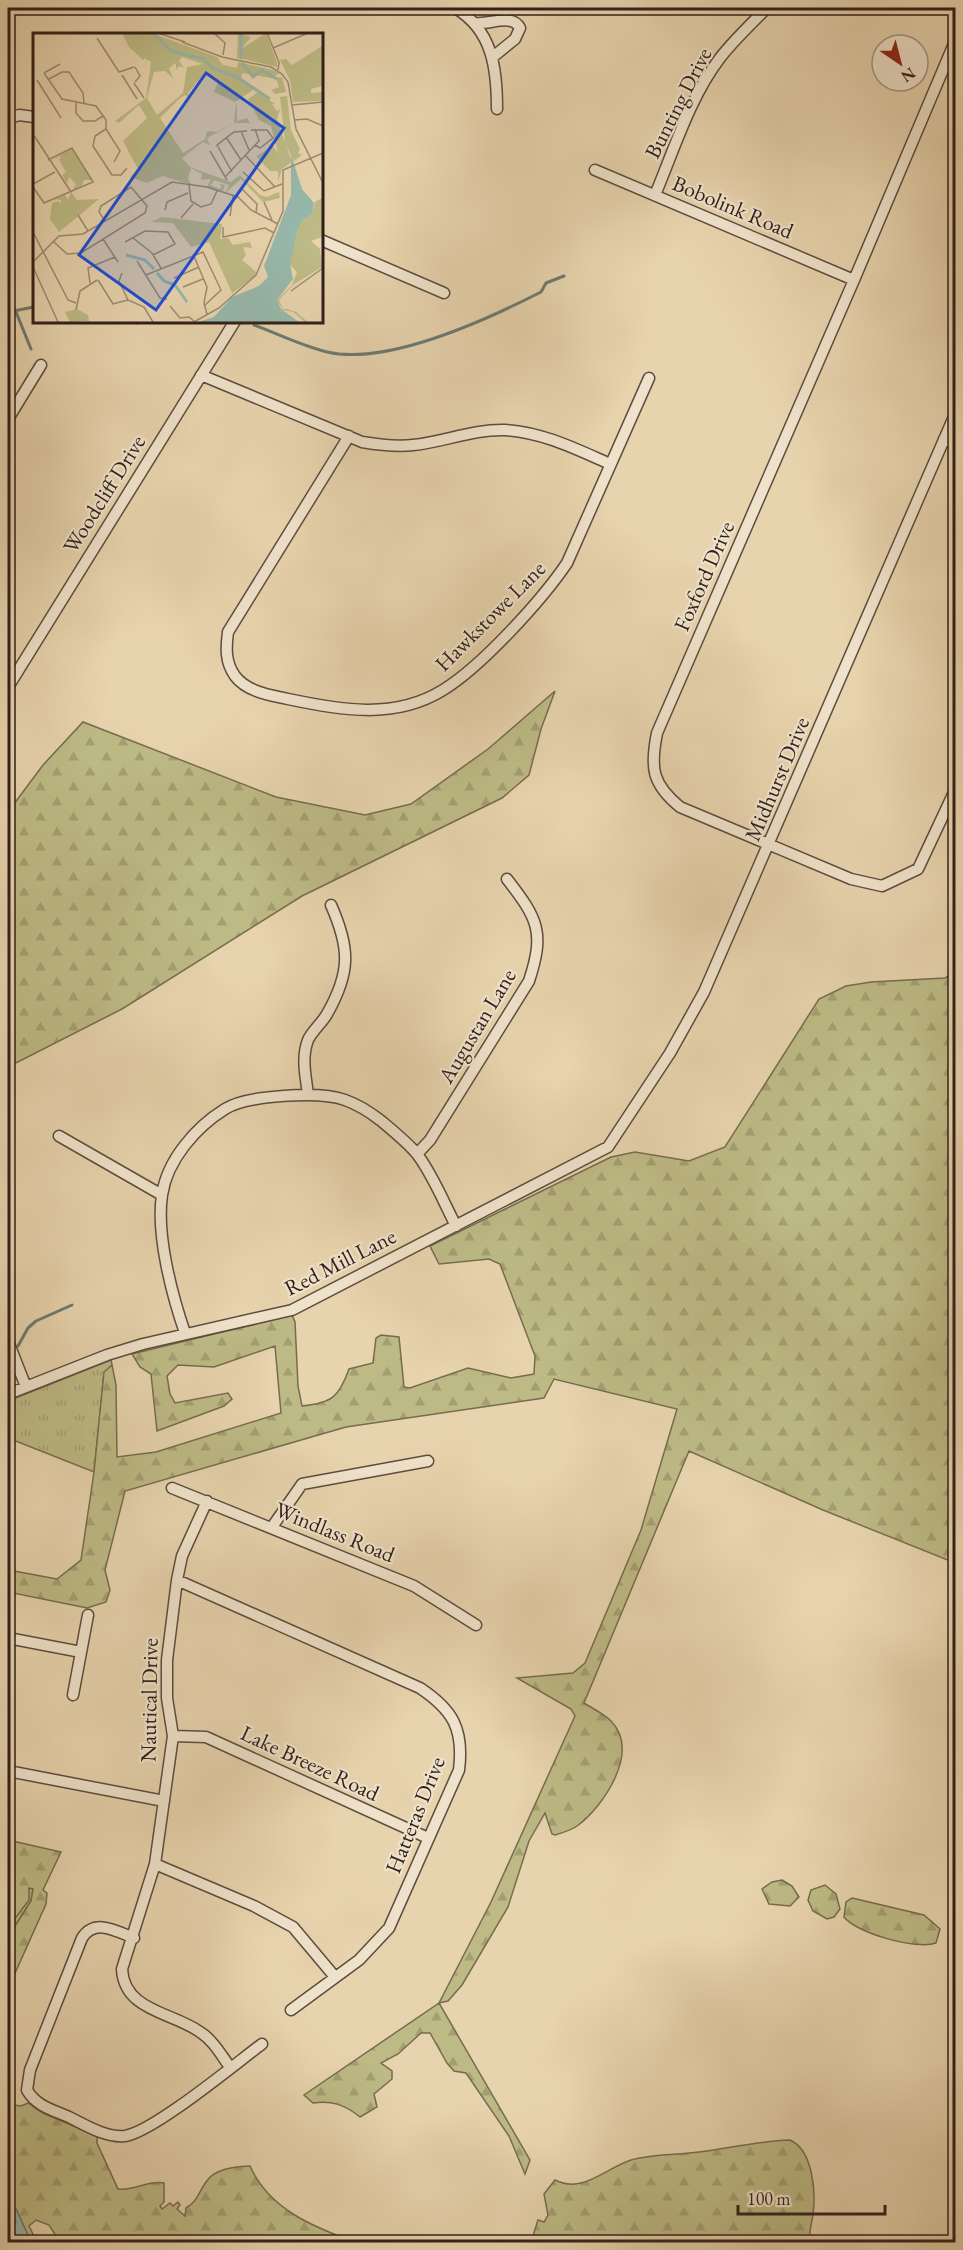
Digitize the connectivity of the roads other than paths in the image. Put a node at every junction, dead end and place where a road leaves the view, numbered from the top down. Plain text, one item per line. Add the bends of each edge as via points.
1 (455, 8) edge
2 (767, 8) edge
3 (476, 23) junction
4 (956, 39) edge
5 (494, 56) junction
6 (497, 109) dead end
7 (33, 117) edge
8 (8, 119) edge
9 (595, 170) dead end
10 (655, 195) junction
11 (322, 240) edge
12 (854, 280) junction
13 (444, 293) dead end
14 (234, 322) edge
15 (41, 365) dead end
16 (201, 375) junction
17 (649, 378) dead end
18 (956, 412) edge
19 (8, 419) edge
20 (349, 436) junction
21 (944, 439) junction
22 (956, 444) edge
23 (610, 464) junction
24 (12, 669) edge
25 (8, 687) edge
26 (956, 788) edge
27 (769, 845) junction
28 (507, 879) dead end
29 (331, 905) dead end
30 (309, 1095) junction
31 (60, 1136) dead end
32 (608, 1147) joint
33 (417, 1154) junction
34 (162, 1195) junction
35 (456, 1226) junction
36 (185, 1333) junction
37 (8, 1341) edge
38 (26, 1387) junction
39 (8, 1394) edge
40 (428, 1461) dead end
41 (172, 1488) dead end
42 (207, 1501) junction
43 (272, 1527) junction
44 (177, 1580) junction
45 (88, 1615) dead end
46 (476, 1625) dead end
47 (8, 1638) edge
48 (81, 1652) junction
49 (73, 1695) dead end
50 (173, 1736) junction
51 (8, 1771) edge
52 (164, 1801) junction
53 (428, 1839) junction
54 (155, 1864) junction
55 (134, 1938) junction
56 (335, 1977) junction
57 (291, 2010) dead end
58 (262, 2044) dead end
59 (230, 2067) junction

1 - 3 street
2 - 10 street, Bunting Drive via 712,70
3 - 5 street
3 - 5 street via 517,23 515,39
4 - 12 street, Foxford Drive
5 - 6 street
7 - 8 street
9 - 10 street, Bobolink Road
10 - 12 street, Bobolink Road
11 - 13 street
12 - 27 street, Foxford Drive via 657,734 652,755 658,784 680,807
14 - 16 street, Woodcliff Drive
15 - 19 street
16 - 20 street
16 - 24 street, Woodcliff Drive
17 - 23 street, Hawkstowe Lane
18 - 21 street, Midhurst Drive
20 - 23 street via 388,446 414,445 503,430 529,433
20 - 23 street, Hawkstowe Lane via 228,633 225,649 236,677 249,687 358,712 417,702 443,691 515,625 561,573
21 - 22 street
21 - 27 street, Midhurst Drive
24 - 25 street, Woodcliff Drive
26 - 27 street, Foxford Drive via 918,869 882,886 851,879
27 - 32 street, Midhurst Drive via 704,992 670,1053
28 - 33 street, Augustan Lane via 527,905 538,930 538,954 529,981
29 - 30 street via 345,937 344,976 327,1015 309,1039 304,1059
30 - 33 street via 345,1100 379,1119
30 - 34 street via 264,1098 226,1108 190,1138 171,1167
31 - 34 street
32 - 35 street, Red Mill Lane
33 - 35 street
34 - 36 street via 162,1234
35 - 36 street, Red Mill Lane via 292,1310
36 - 38 street, Red Mill Lane via 107,1355
37 - 38 street
38 - 39 street, Red Mill Lane
40 - 43 street via 302,1485
41 - 42 street, Windlass Road
42 - 43 street, Windlass Road
42 - 44 street, Nautical Drive via 182,1556
43 - 46 street, Windlass Road via 414,1586
44 - 50 street, Nautical Drive via 167,1660
44 - 53 street, Hatteras Drive via 420,1688 442,1703 454,1719 461,1755 459,1770
45 - 48 street
47 - 48 street
48 - 49 street
50 - 52 street, Nautical Drive
50 - 53 street, Lake Breeze Road via 206,1737
51 - 52 street
52 - 54 street, Nautical Drive
53 - 56 street, Hatteras Drive via 389,1928 359,1960
54 - 55 street, Nautical Drive
54 - 56 street via 293,1927
55 - 59 street, Nautical Drive via 122,1969 124,1984 133,1999 202,2033
55 - 59 street via 102,1927 85,1934 30,2070 30,2094 39,2104 101,2132 124,2136 152,2125
56 - 57 street, Hatteras Drive
58 - 59 street

